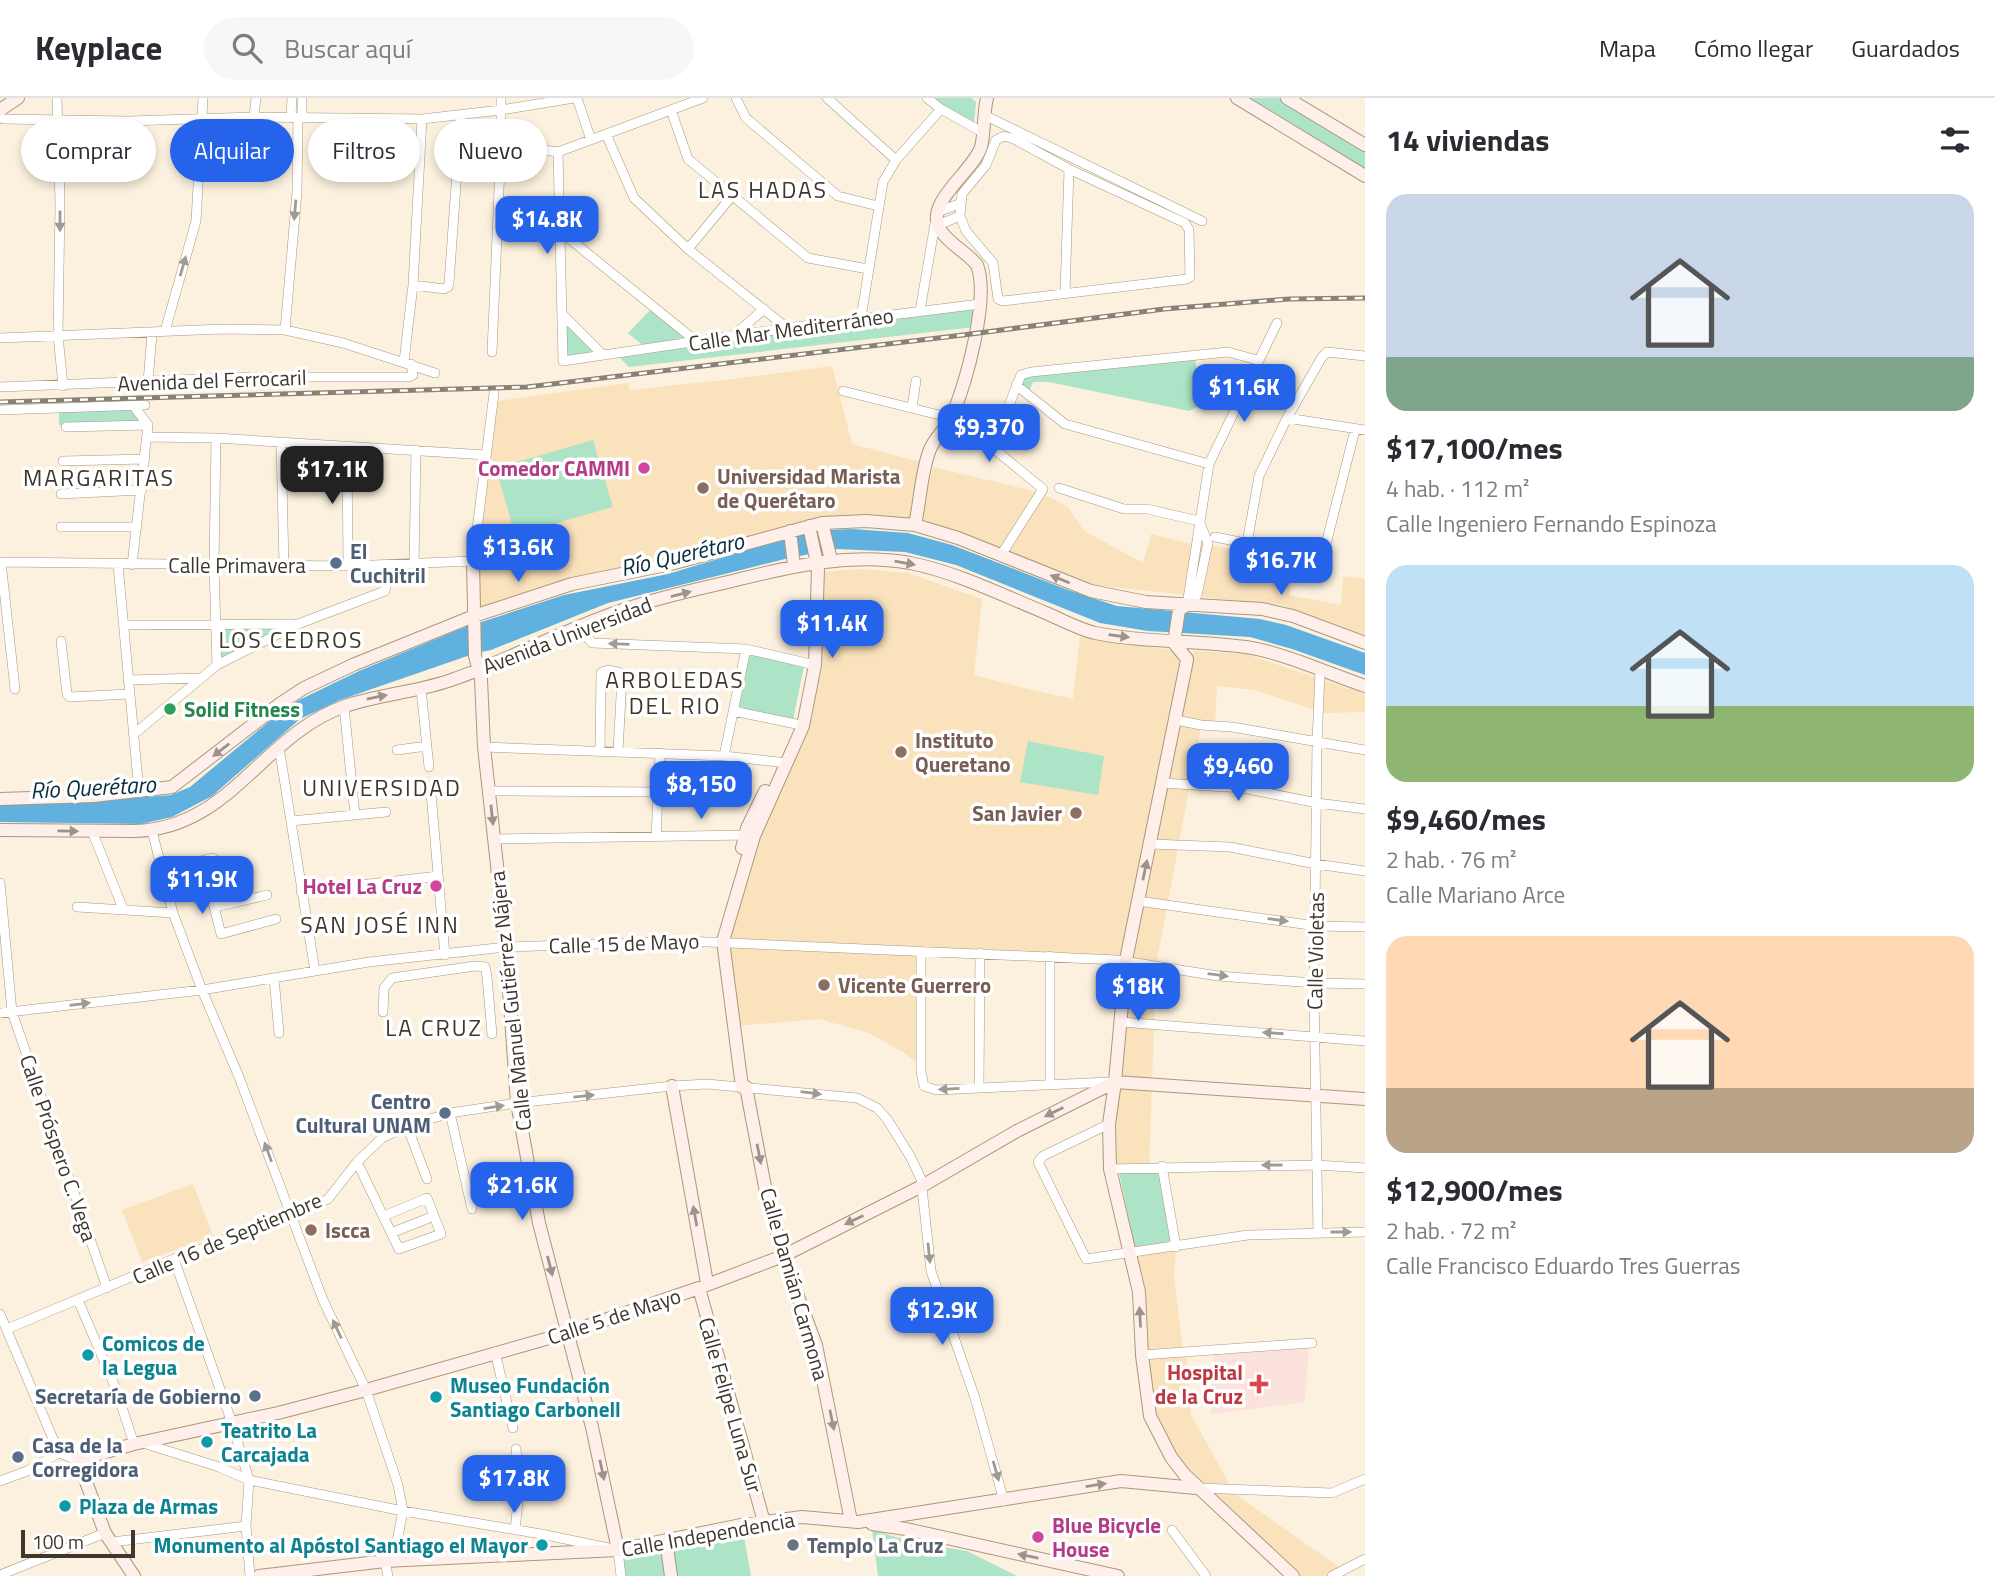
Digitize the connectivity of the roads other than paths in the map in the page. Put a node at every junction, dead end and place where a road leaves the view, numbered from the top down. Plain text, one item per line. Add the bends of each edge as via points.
1 (18, 98) edge
2 (57, 98) edge
3 (203, 98) edge
4 (256, 98) edge
5 (292, 98) edge
6 (302, 98) edge
7 (501, 98) edge
8 (575, 98) edge
9 (703, 98) edge
10 (736, 98) edge
11 (827, 98) edge
12 (927, 98) edge
13 (987, 98) edge
14 (1237, 98) edge
15 (1287, 98) edge
16 (535, 101) edge
17 (940, 109) junction
18 (501, 110) junction
19 (671, 110) junction
20 (1, 114) edge
21 (984, 114) junction
22 (461, 115) junction
23 (254, 117) junction
24 (297, 117) junction
25 (57, 118) junction
26 (201, 119) joint
27 (422, 119) junction
28 (501, 119) edge
29 (170, 120) edge
30 (982, 132) junction
31 (606, 134) junction
32 (592, 140) junction
33 (1365, 145) edge
34 (547, 150) edge
35 (558, 152) junction
36 (896, 160) junction
37 (1069, 169) junction
38 (1365, 176) edge
39 (198, 182) edge
40 (499, 182) edge
41 (732, 196) junction
42 (960, 204) junction
43 (878, 206) junction
44 (960, 216) junction
45 (938, 218) junction
46 (1202, 221) dead end
47 (561, 233) junction
48 (688, 250) junction
49 (869, 269) junction
50 (413, 285) junction
51 (1065, 293) junction
52 (980, 304) junction
53 (764, 310) junction
54 (920, 312) junction
55 (563, 315) junction
56 (861, 318) junction
57 (1277, 323) dead end
58 (787, 328) junction
59 (285, 330) junction
60 (165, 331) junction
61 (152, 333) junction
62 (58, 335) junction
63 (732, 337) junction
64 (0, 338) edge
65 (698, 342) junction
66 (492, 352) dead end
67 (603, 355) junction
68 (1365, 356) edge
69 (1257, 360) junction
70 (408, 363) junction
71 (435, 373) dead end
72 (916, 381) dead end
73 (148, 382) junction
74 (1016, 385) junction
75 (63, 386) junction
76 (0, 387) edge
77 (843, 391) dead end
78 (494, 393) dead end
79 (133, 405) junction
80 (145, 405) dead end
81 (912, 407) junction
82 (0, 410) edge
83 (951, 418) junction
84 (1287, 418) junction
85 (148, 425) junction
86 (66, 427) dead end
87 (1360, 430) edge
88 (148, 437) junction
89 (216, 438) junction
90 (281, 442) junction
91 (988, 444) junction
92 (347, 446) junction
93 (416, 450) junction
94 (486, 454) junction
95 (145, 459) junction
96 (64, 461) dead end
97 (1209, 464) junction
98 (1059, 488) dead end
99 (142, 490) junction
100 (61, 494) dead end
101 (1199, 521) junction
102 (915, 525) junction
103 (61, 527) dead end
104 (137, 527) junction
105 (806, 530) junction
106 (1215, 537) dead end
107 (1247, 543) junction
108 (1001, 555) junction
109 (818, 559) junction
110 (473, 561) junction
111 (1, 562) edge
112 (794, 562) junction
113 (118, 565) junction
114 (132, 565) junction
115 (284, 565) junction
116 (390, 565) junction
117 (414, 565) junction
118 (214, 566) junction
119 (348, 566) junction
120 (1181, 609) junction
121 (473, 619) junction
122 (298, 624) junction
123 (124, 625) junction
124 (584, 625) junction
125 (215, 626) junction
126 (1184, 640) junction
127 (61, 641) dead end
128 (1365, 643) edge
129 (746, 649) junction
130 (1187, 659) junction
131 (811, 664) junction
132 (217, 665) junction
133 (480, 669) junction
134 (1320, 671) junction
135 (200, 678) junction
136 (128, 680) junction
137 (1365, 686) edge
138 (15, 689) dead end
139 (421, 690) junction
140 (129, 694) junction
141 (344, 706) junction
142 (733, 711) junction
143 (1176, 720) junction
144 (796, 724) junction
145 (134, 734) junction
146 (600, 735) junction
147 (619, 735) junction
148 (1317, 743) junction
149 (427, 746) junction
150 (279, 747) junction
151 (484, 747) junction
152 (397, 750) dead end
153 (1365, 750) edge
154 (600, 751) junction
155 (618, 752) junction
156 (724, 756) junction
157 (660, 757) junction
158 (784, 762) junction
159 (429, 767) dead end
160 (1163, 783) junction
161 (489, 791) junction
162 (139, 792) junction
163 (658, 792) junction
164 (431, 793) dead end
165 (0, 799) edge
166 (1317, 803) junction
167 (1365, 808) edge
168 (386, 812) dead end
169 (355, 816) junction
170 (292, 821) junction
171 (0, 830) edge
172 (92, 831) junction
173 (152, 831) junction
174 (750, 835) junction
175 (656, 837) junction
176 (494, 839) junction
177 (1150, 844) junction
178 (1316, 864) junction
179 (162, 871) junction
180 (1365, 871) edge
181 (438, 876) junction
182 (0, 883) edge
183 (302, 892) junction
184 (267, 895) dead end
185 (1138, 901) junction
186 (77, 907) dead end
187 (215, 907) junction
188 (123, 909) junction
189 (173, 913) junction
190 (276, 919) dead end
191 (1317, 926) junction
192 (1365, 927) edge
193 (718, 941) junction
194 (506, 947) junction
195 (921, 951) junction
196 (980, 953) junction
197 (446, 955) junction
198 (1049, 956) junction
199 (411, 958) junction
200 (1126, 960) junction
201 (316, 971) junction
202 (414, 974) junction
203 (274, 978) junction
204 (1315, 984) junction
205 (1365, 984) edge
206 (202, 990) junction
207 (12, 1012) junction
208 (383, 1012) dead end
209 (0, 1013) edge
210 (1121, 1022) junction
211 (279, 1033) dead end
212 (492, 1034) dead end
213 (1314, 1036) junction
214 (1365, 1041) edge
215 (1115, 1082) junction
216 (1050, 1084) junction
217 (672, 1086) junction
218 (741, 1086) junction
219 (979, 1088) junction
220 (1315, 1096) junction
221 (1365, 1099) edge
222 (517, 1103) junction
223 (450, 1113) junction
224 (1109, 1124) junction
225 (407, 1126) junction
226 (357, 1162) junction
227 (1316, 1165) junction
228 (1161, 1166) junction
229 (1114, 1168) junction
230 (1365, 1168) edge
231 (427, 1179) dead end
232 (922, 1185) junction
233 (472, 1209) dead end
234 (291, 1216) junction
235 (384, 1216) junction
236 (434, 1216) junction
237 (1318, 1232) junction
238 (1365, 1232) edge
239 (391, 1233) junction
240 (1176, 1247) junction
241 (1133, 1254) junction
242 (783, 1255) junction
243 (174, 1259) junction
244 (703, 1286) junction
245 (107, 1288) junction
246 (78, 1300) junction
247 (0, 1314) edge
248 (4, 1327) edge
249 (567, 1333) junction
250 (1312, 1343) dead end
251 (495, 1352) junction
252 (1142, 1355) junction
253 (366, 1390) junction
254 (232, 1423) junction
255 (513, 1427) dead end
256 (138, 1443) junction
257 (516, 1449) dead end
258 (59, 1453) junction
259 (78, 1460) junction
260 (1365, 1479) edge
261 (249, 1480) junction
262 (0, 1481) edge
263 (1196, 1488) junction
264 (1004, 1501) junction
265 (404, 1511) junction
266 (854, 1521) junction
267 (764, 1522) junction
268 (246, 1526) junction
269 (515, 1530) junction
270 (1172, 1530) dead end
271 (108, 1538) junction
272 (666, 1540) junction
273 (618, 1550) junction
274 (1365, 1559) edge
275 (389, 1561) junction
276 (1287, 1574) edge
277 (0, 1575) edge
278 (134, 1576) edge
279 (250, 1576) edge
280 (259, 1576) edge
281 (388, 1576) edge
282 (621, 1576) edge
283 (671, 1576) edge
284 (1118, 1576) edge
285 (1206, 1576) edge
286 (1332, 1576) edge

1 - 20 street
2 - 25 street
3 - 26 street
4 - 23 street
5 - 24 street
6 - 24 street
7 - 18 street
8 - 16 street
8 - 32 street
9 - 19 street
10 - 43 street via 746,118 838,196
11 - 36 street
12 - 17 street
13 - 21 street
14 - 38 street
15 - 33 street
16 - 18 street
17 - 30 street
17 - 36 street
18 - 22 street
18 - 28 street
19 - 31 street
19 - 41 street via 688,159
20 - 25 street
21 - 30 street
21 - 46 street
22 - 27 street
22 - 50 street via 448,287
23 - 24 street
23 - 26 street
24 - 27 street
24 -> 59 street via 297,192
25 - 29 street
25 -> 62 street
27 - 50 street
30 - 45 street via 976,157 946,195
31 - 32 street
31 - 48 street via 634,198
32 - 35 street
34 - 35 street
35 - 47 street, Calle Mar Mediterráneo
36 - 43 street via 883,182
37 - 42 street via 1014,139 999,138
37 - 51 street
37 - 51 street via 1189,226 1191,272 1187,279
60 -> 39 street via 196,221
40 - 66 street
41 - 48 street
41 - 49 street via 808,258
42 - 44 street
42 - 45 street
43 - 49 street
44 - 45 street
44 - 51 street via 966,231 993,264 998,299
45 - 52 street via 940,230 980,271
45 - 54 street
47 - 55 street, Calle Mar Mediterráneo
47 - 65 street
48 - 53 street
49 - 56 street
50 - 70 street
52 - 54 street, Calle Mar Mediterráneo
52 - 83 street via 966,375
53 - 58 street
53 - 63 street
54 - 56 street, Calle Mar Mediterráneo
55 - 67 street
55 - 67 street, Calle Mar Mediterráneo via 562,361
56 - 58 street, Calle Mar Mediterráneo
57 - 69 street
58 - 63 street, Calle Mar Mediterráneo
59 - 60 street
59 - 70 street
60 - 61 street
61 - 62 street
61 - 73 street
62 - 64 street
62 - 75 street
63 - 65 street, Calle Mar Mediterráneo
65 - 67 street, Calle Mar Mediterráneo
68 - 84 street via 1327,352
69 - 74 street via 1228,352 1031,372 1021,375
69 - 97 street
70 - 71 street
70 - 73 street, Avenida del Ferrocaril via 413,375 409,377
72 - 81 street
73 - 75 street, Avenida del Ferrocaril
74 - 91 street via 1001,426
74 - 97 street via 1065,424
75 - 76 street, Avenida del Ferrocaril
77 - 81 street
78 - 94 street
79 - 80 street, Avenida del Ferrocaril
79 - 82 street, Avenida del Ferrocaril
79 - 85 street, Avenida del Ferrocaril
81 - 83 street
83 - 91 street
83 - 102 street via 929,450
84 - 87 street
84 - 107 street via 1259,476
85 - 86 street
85 - 88 street
87 - 107 street via 1321,554
88 - 89 street
88 - 95 street
89 - 90 street
89 - 118 street
90 - 92 street
90 - 115 street
91 - 108 street via 1043,489
92 - 93 street
92 - 119 street
93 - 94 street
93 - 117 street
94 - 110 street
95 - 96 street
95 - 99 street
97 - 101 street
98 - 101 street via 1124,509 1147,509
99 - 100 street
99 - 104 street
101 - 120 street
102 - 105 street, Avenida Universidad via 866,521
102 - 108 street, Avenida Universidad
103 - 104 street
104 - 114 street
105 - 109 street
105 - 109 street, Calle Damián Carmona
105 - 112 street
105 - 121 street, Avenida Universidad via 572,584
106 - 107 street
120 -> 108 street, Avenida Universidad via 1091,591
109 - 112 street, Avenida Universidad
109 -> 126 street, Avenida Universidad via 912,564 1087,631
109 - 131 street, Calle Damián Carmona
110 - 117 street, Calle Primavera
110 - 121 street, Calle Manuel Gutiérrez Nájera
111 - 113 street, Calle Primavera
111 - 138 street
124 -> 112 street, Avenida Universidad via 631,607
113 - 114 street, Calle Primavera
113 - 123 street
114 - 118 street, Calle Primavera
115 - 118 street, Calle Primavera
115 - 119 street, Calle Primavera
116 - 117 street, Calle Primavera
116 - 119 street, Calle Primavera
116 - 122 street via 385,591
118 - 125 street
120 - 126 street
120 - 128 street, Avenida Universidad via 1262,609
121 - 133 street, Calle Manuel Gutiérrez Nájera
121 -> 162 street, Avenida Universidad via 304,688 179,783
122 - 125 street
122 - 132 street
123 - 125 street
123 - 136 street
129 -> 124 street via 592,643
124 - 133 street, Avenida Universidad
125 - 132 street
126 - 130 street
126 - 130 street
126 - 134 street, Avenida Universidad via 1248,647
127 - 140 street via 70,697
129 - 131 street
129 - 142 street
130 - 143 street
131 - 144 street, Calle Damián Carmona
131 - 158 street, Calle Damián Carmona via 803,726
132 - 135 street
133 - 139 street, Avenida Universidad
133 - 151 street, Calle Manuel Gutiérrez Nájera
134 - 137 street, Avenida Universidad
134 - 148 street, Calle Violetas
135 - 136 street
135 - 145 street
136 - 140 street
141 -> 139 street, Avenida Universidad
139 - 149 street
140 - 145 street
141 - 150 street, Avenida Universidad via 310,722
141 - 169 street
142 - 144 street
142 - 156 street
143 - 148 street
143 - 160 street
144 - 158 street, Calle Damián Carmona
145 - 162 street
146 - 147 street
146 - 147 street via 601,673 606,671 617,671 622,677
146 - 154 street
147 - 155 street
148 - 153 street
148 - 166 street, Calle Violetas
149 - 152 street
149 - 159 street
150 - 170 street
150 - 173 street, Avenida Universidad via 216,804
151 - 154 street
151 - 161 street, Calle Manuel Gutiérrez Nájera
154 - 155 street
155 - 157 street
156 - 157 street
156 - 158 street
157 - 163 street
158 - 174 street, Calle Damián Carmona
160 - 166 street via 1243,788
160 - 177 street
161 - 163 street
161 -> 176 street, Calle Manuel Gutiérrez Nájera
162 - 165 street, Avenida Universidad
163 - 175 street
164 - 181 street
166 - 167 street
166 - 178 street, Calle Violetas
168 - 169 street
169 - 170 street
170 - 183 street
171 -> 172 street, Avenida Universidad
172 - 173 street, Avenida Universidad
172 - 188 street
173 - 179 street
174 - 175 street
174 - 193 street, Calle Damián Carmona
175 - 176 street
176 - 194 street, Calle Manuel Gutiérrez Nájera
177 - 178 street via 1230,847
185 -> 177 street
178 - 180 street
178 - 191 street, Calle Violetas
179 - 187 street via 217,859 222,876 210,887
179 - 189 street
181 - 183 street
181 - 197 street
182 - 207 street, Calle Próspero C. Vega
183 - 201 street
184 - 187 street
185 -> 191 street
185 - 200 street
186 - 188 street
187 - 190 street via 221,934
188 - 189 street
189 - 206 street
191 - 192 street
191 - 204 street, Calle Violetas
193 - 194 street, Calle 15 de Mayo
193 - 195 street, Calle 15 de Mayo
193 - 218 street, Calle Damián Carmona
194 - 197 street, Calle 15 de Mayo
194 - 222 street, Calle Manuel Gutiérrez Nájera
195 - 196 street, Calle 15 de Mayo
219 -> 195 street via 936,1090 924,1086
196 - 198 street, Calle 15 de Mayo
196 - 219 street
197 - 199 street, Calle 15 de Mayo
198 - 200 street, Calle 15 de Mayo
198 - 216 street
199 - 201 street, Calle 15 de Mayo
199 - 202 street
200 -> 204 street, Calle 15 de Mayo via 1218,976
200 - 210 street
201 - 203 street, Calle 15 de Mayo
202 - 208 street via 392,978 386,984
202 - 212 street via 485,967
203 - 206 street, Calle 15 de Mayo
203 - 211 street
204 - 205 street, Calle 15 de Mayo
204 - 213 street, Calle Violetas
207 -> 206 street, Calle 15 de Mayo
234 -> 206 street
207 - 209 street, Calle 15 de Mayo
207 - 245 street, Calle Próspero C. Vega
213 -> 210 street
210 - 215 street
213 - 214 street
213 - 220 street, Calle Violetas
215 - 216 street
215 - 220 street
215 - 224 street
215 - 229 street
215 -> 232 street, Calle 5 de Mayo via 1017,1130
216 - 219 street
217 - 218 street, Calle 16 de Septiembre
222 -> 217 street, Calle 16 de Septiembre
244 -> 217 street, Calle Felipe Luna Sur
218 -> 232 street, Calle 16 de Septiembre via 857,1098 877,1108 897,1132
218 -> 242 street, Calle Damián Carmona
220 - 221 street
220 - 227 street, Calle Violetas
223 -> 222 street, Calle 16 de Septiembre
222 -> 249 street, Calle Manuel Gutiérrez Nájera via 539,1223
223 - 225 street, Calle 16 de Septiembre
223 - 233 street
224 - 229 street
224 - 241 street via 1038,1162 1084,1258
225 - 226 street, Calle 16 de Septiembre via 382,1138
225 - 231 street
226 - 234 street, Calle 16 de Septiembre via 328,1199
226 - 235 street
227 -> 228 street
227 - 230 street
227 - 237 street, Calle Violetas
228 - 229 street
228 - 240 street
229 - 241 street
232 -> 242 street, Calle 5 de Mayo
232 -> 264 street, Calle 16 de Septiembre via 931,1271 975,1398
234 - 243 street, Calle 16 de Septiembre
253 -> 234 street via 323,1300
235 - 236 street via 427,1198
235 - 239 street
236 - 239 street
236 - 239 street via 441,1234 398,1250
237 -> 238 street
237 - 240 street via 1248,1235
240 - 241 street
252 -> 241 street
242 - 244 street, Calle 5 de Mayo
242 -> 266 street, Calle Damián Carmona via 816,1345
243 - 245 street, Calle 16 de Septiembre
243 - 254 street
244 - 249 street, Calle 5 de Mayo
244 - 267 street, Calle Felipe Luna Sur
245 - 246 street, Calle 16 de Septiembre
246 - 248 street, Calle 16 de Septiembre
246 - 256 street
247 - 248 street
248 - 258 street
249 - 251 street, Calle 5 de Mayo
249 -> 273 street, Calle Manuel Gutiérrez Nájera
250 - 252 street
251 - 253 street, Calle 5 de Mayo
251 - 255 street
252 - 263 street via 1150,1416 1171,1457
253 - 254 street, Calle 5 de Mayo
253 - 265 street
254 - 256 street, Calle 5 de Mayo
254 - 261 street
256 - 259 street, Calle 5 de Mayo
256 - 261 street
257 - 269 street via 520,1484
258 - 259 street
258 - 262 street
259 - 271 street
260 - 263 street via 1332,1493
261 - 265 street
261 - 268 street
264 -> 263 street, Calle Independencia via 1121,1481
263 - 276 street
264 - 266 street, Calle Independencia
265 - 269 street
265 - 275 street
266 - 267 street, Calle Independencia via 802,1517
284 -> 266 street
267 - 272 street, Calle Independencia
268 - 271 street
268 - 279 street
269 - 273 street
270 - 285 street
271 - 277 street
271 - 278 street
272 - 273 street, Calle Independencia
272 - 283 street
273 - 275 street, Calle Independencia
273 - 282 street
274 - 286 street
275 - 280 street, Calle Independencia
275 - 281 street

